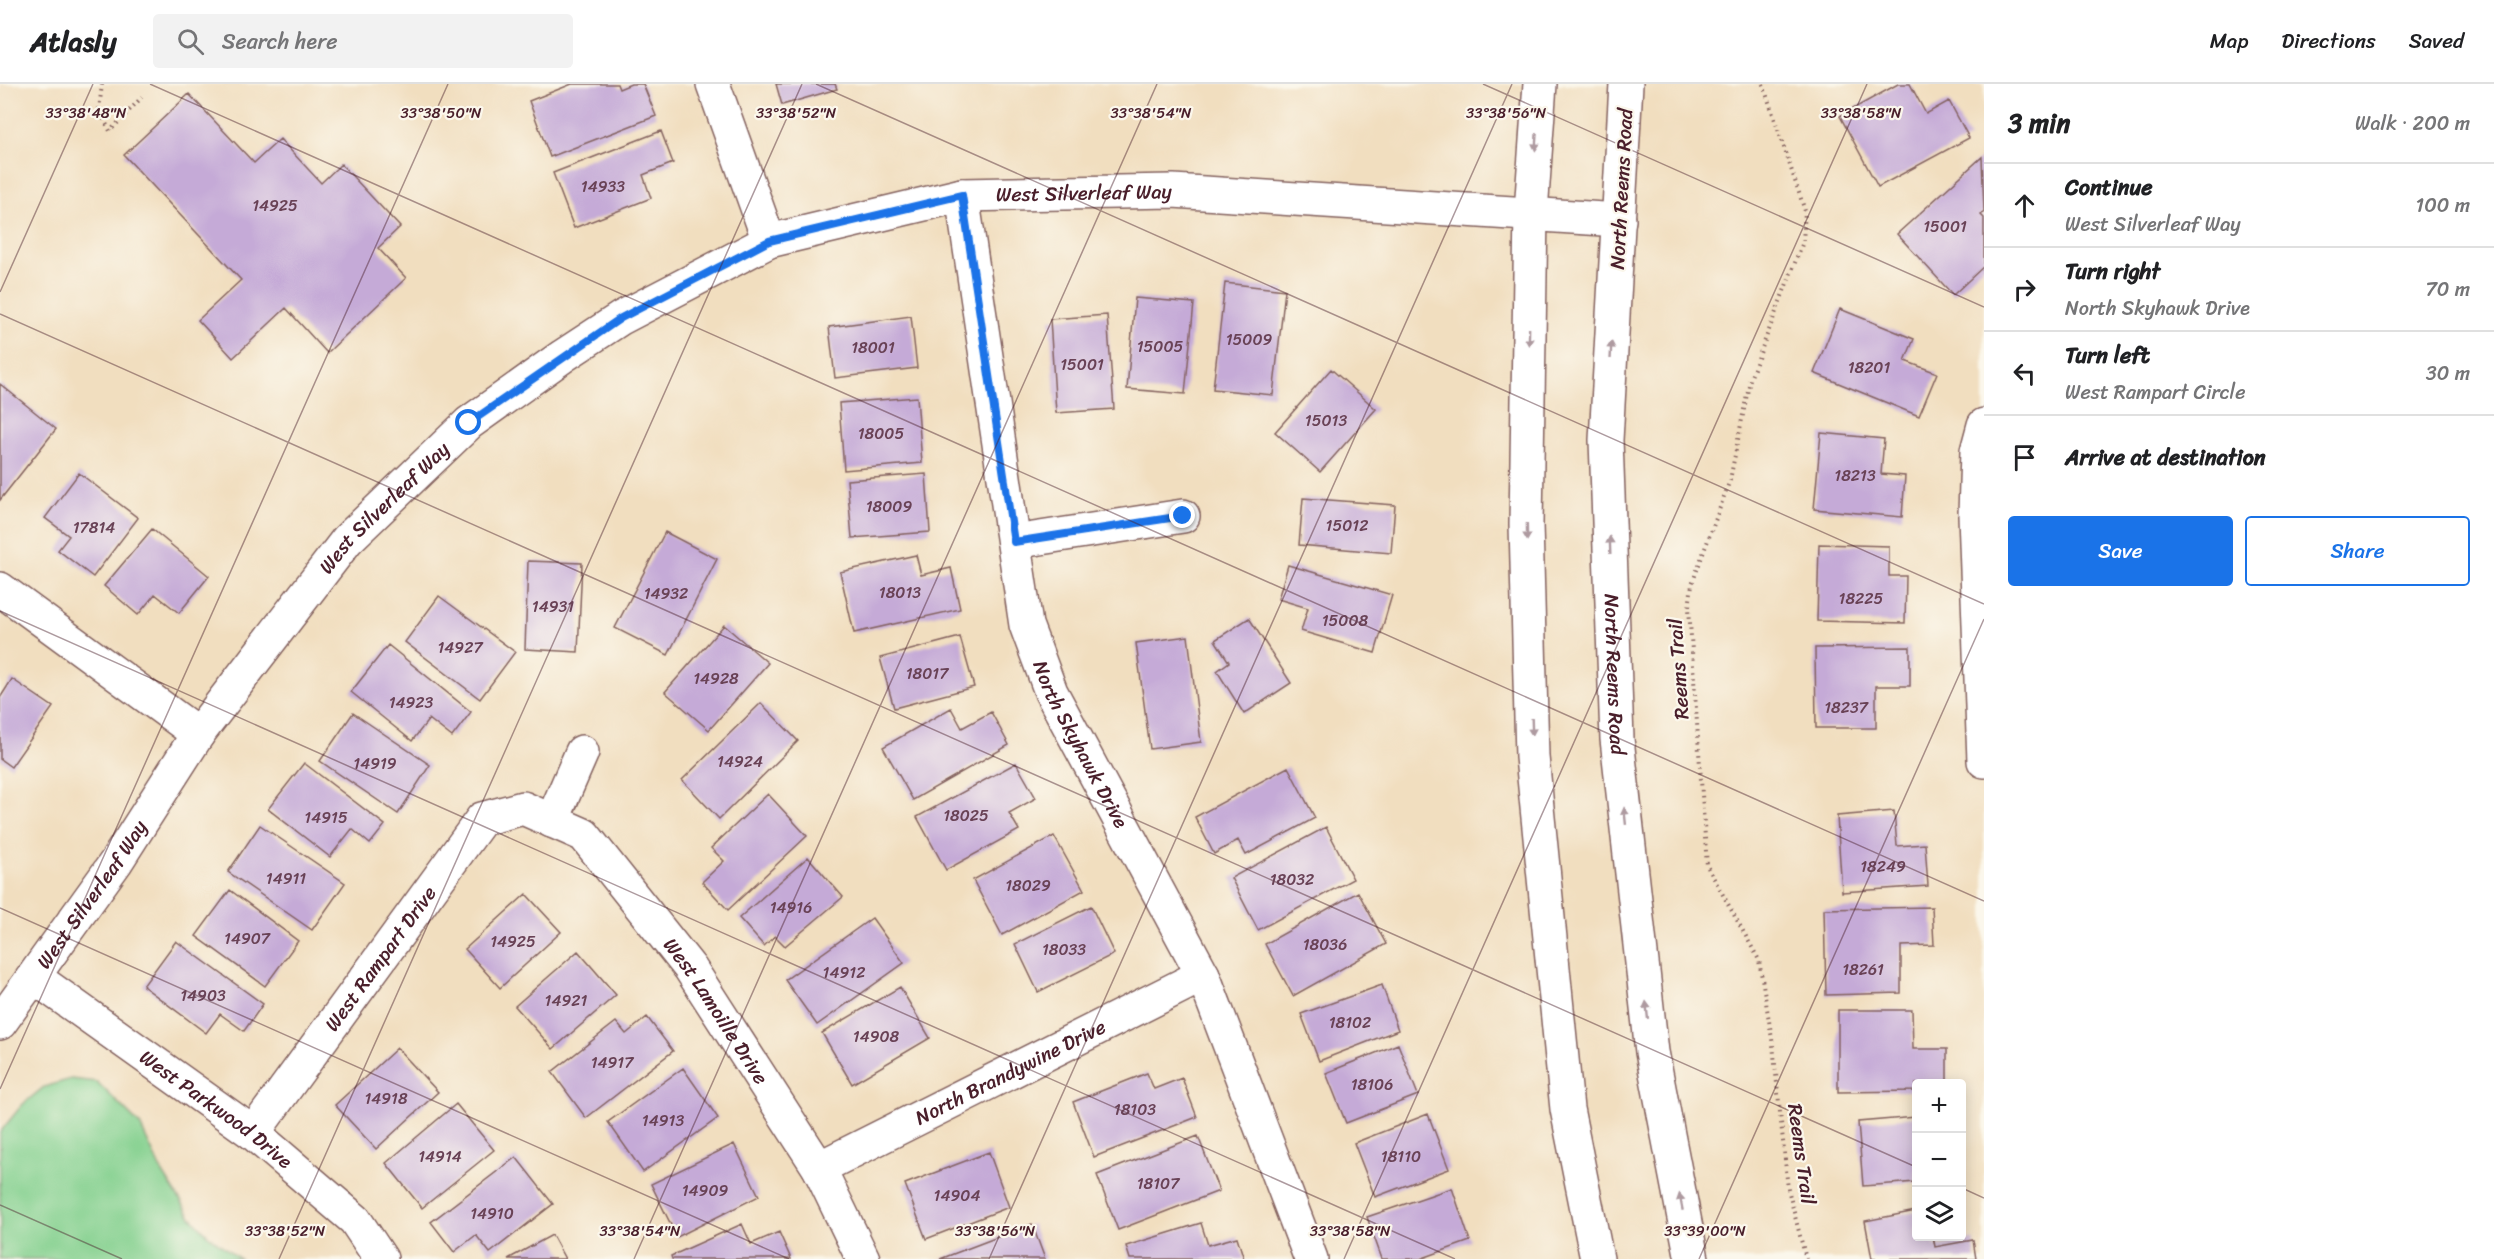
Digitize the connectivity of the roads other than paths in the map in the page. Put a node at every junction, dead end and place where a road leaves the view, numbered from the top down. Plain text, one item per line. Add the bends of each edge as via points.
1 (713, 84) edge
2 (1540, 84) edge
3 (1626, 84) edge
4 (962, 195) junction
5 (1531, 212) junction
6 (1619, 220) junction
7 (769, 241) junction
8 (1984, 425) edge
9 (1183, 516) dead end
10 (1014, 542) junction
11 (0, 589) edge
12 (198, 734) junction
13 (582, 753) dead end
14 (1984, 760) edge
15 (537, 815) junction
16 (1203, 975) junction
17 (34, 977) junction
18 (0, 1023) edge
19 (253, 1133) junction
20 (819, 1168) junction
21 (381, 1259) edge
22 (863, 1259) edge
23 (1311, 1259) edge
24 (1597, 1259) edge
25 (1692, 1259) edge

1 - 7 street
2 -> 5 street
3 - 6 street, North Reems Road
4 - 5 street, West Silverleaf Way via 1173,190
4 - 7 street, West Silverleaf Way
4 - 10 street, North Skyhawk Drive
5 - 6 street, West Silverleaf Way
5 -> 24 street via 1526,524 1532,757 1567,1108
25 -> 6 street, North Reems Road via 1652,1052 1617,739 1606,440
7 - 12 street, West Silverleaf Way via 621,318 469,423 346,540
8 - 14 street via 1977,451 1975,515
9 - 10 street
10 - 16 street, North Skyhawk Drive via 1026,625 1051,692
11 - 12 street
12 - 17 street, West Silverleaf Way via 116,862
13 - 15 street
15 - 19 street, West Rampart Drive via 482,819
15 - 20 street, West Lamoille Drive via 584,835 690,968
16 - 20 street, North Brandywine Drive
16 - 23 street, North Skyhawk Drive
17 - 18 street, West Silverleaf Way
17 - 19 street, West Parkwood Drive
19 - 21 street, West Parkwood Drive via 355,1220
20 - 22 street, West Lamoille Drive

